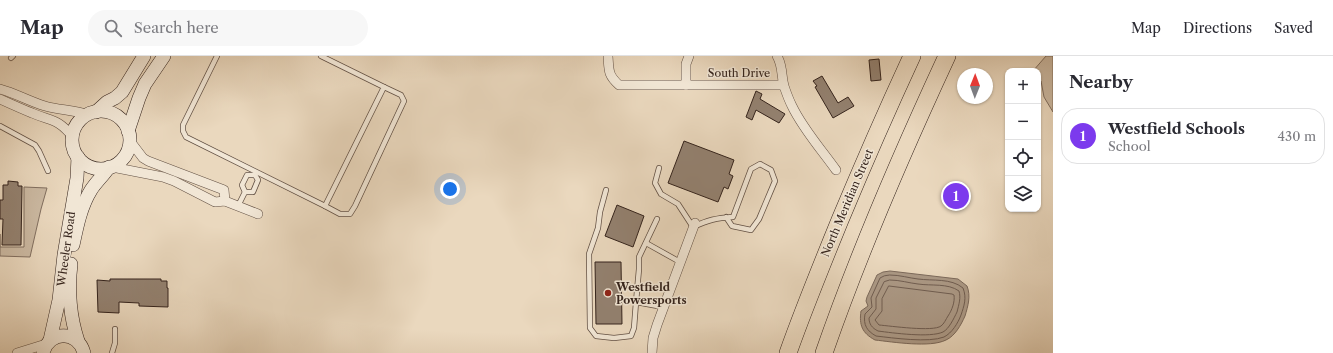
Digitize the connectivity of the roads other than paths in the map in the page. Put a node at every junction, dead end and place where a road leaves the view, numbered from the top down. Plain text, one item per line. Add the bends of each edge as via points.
1 (144, 56) edge
2 (164, 56) edge
3 (217, 56) edge
4 (321, 56) edge
5 (608, 56) edge
6 (688, 56) edge
7 (777, 56) edge
8 (912, 56) edge
9 (947, 56) edge
10 (783, 84) junction
11 (686, 85) junction
12 (384, 87) junction
13 (0, 89) edge
14 (0, 99) edge
15 (92, 113) junction
16 (0, 126) edge
17 (129, 136) junction
18 (73, 137) junction
19 (78, 156) junction
20 (110, 167) junction
21 (659, 168) dead end
22 (836, 170) dead end
23 (48, 171) dead end
24 (256, 173) junction
25 (606, 190) dead end
26 (245, 192) junction
27 (225, 201) junction
28 (238, 206) junction
29 (325, 206) junction
30 (258, 214) dead end
31 (726, 217) junction
32 (657, 219) dead end
33 (694, 225) junction
34 (646, 243) junction
35 (680, 262) junction
36 (636, 302) junction
37 (663, 307) junction
38 (115, 329) dead end
39 (46, 346) edge
40 (81, 347) edge
41 (17, 353) edge
42 (93, 353) edge
43 (112, 353) edge
44 (652, 353) edge
45 (788, 353) edge
46 (824, 353) edge

1 - 15 street via 122,92
2 - 17 street via 145,84
3 - 24 lane via 183,131 186,137
4 - 12 lane
5 - 11 street, South Drive via 612,78 619,85
6 - 11 street
7 - 10 street
8 - 45 highway, North Meridian Street via 826,252
9 - 46 highway via 872,226
10 - 11 street, South Drive
10 - 22 street, South Drive via 799,119
12 - 29 lane
12 - 29 lane via 401,95 404,102 354,206 350,214 340,214
13 - 15 street via 55,109
14 - 18 street via 57,122
15 - 17 street via 105,112 115,115 123,122
15 - 18 street via 78,123
16 - 23 lane via 35,146
17 - 20 street via 129,146 125,155
17 - 27 street via 143,158 224,190
18 - 19 street via 73,147
19 - 20 street via 89,166 99,169
19 - 39 street, Wheeler Road via 59,300
20 - 27 street via 163,177 215,202
20 - 40 street, Wheeler Road via 94,185 87,198 72,250 70,301 74,328
21 - 33 lane via 655,183 661,194 678,204
24 - 26 lane via 247,175 242,186
24 - 26 lane via 258,180 253,192
24 - 29 lane
25 - 36 lane via 598,228 589,254 590,328 596,336 631,336
26 - 28 lane
27 - 28 street
28 - 30 street
31 - 31 lane via 733,217 751,169 760,164 771,170 775,181 759,219 750,230 732,226
31 - 33 lane
32 - 34 lane
33 - 35 street
34 - 35 lane
34 - 36 lane via 639,258
35 - 37 street
36 - 37 lane
37 - 44 street via 653,338
38 - 43 lane
39 - 40 street via 54,338 64,336 74,338
39 - 41 street
40 - 42 street

